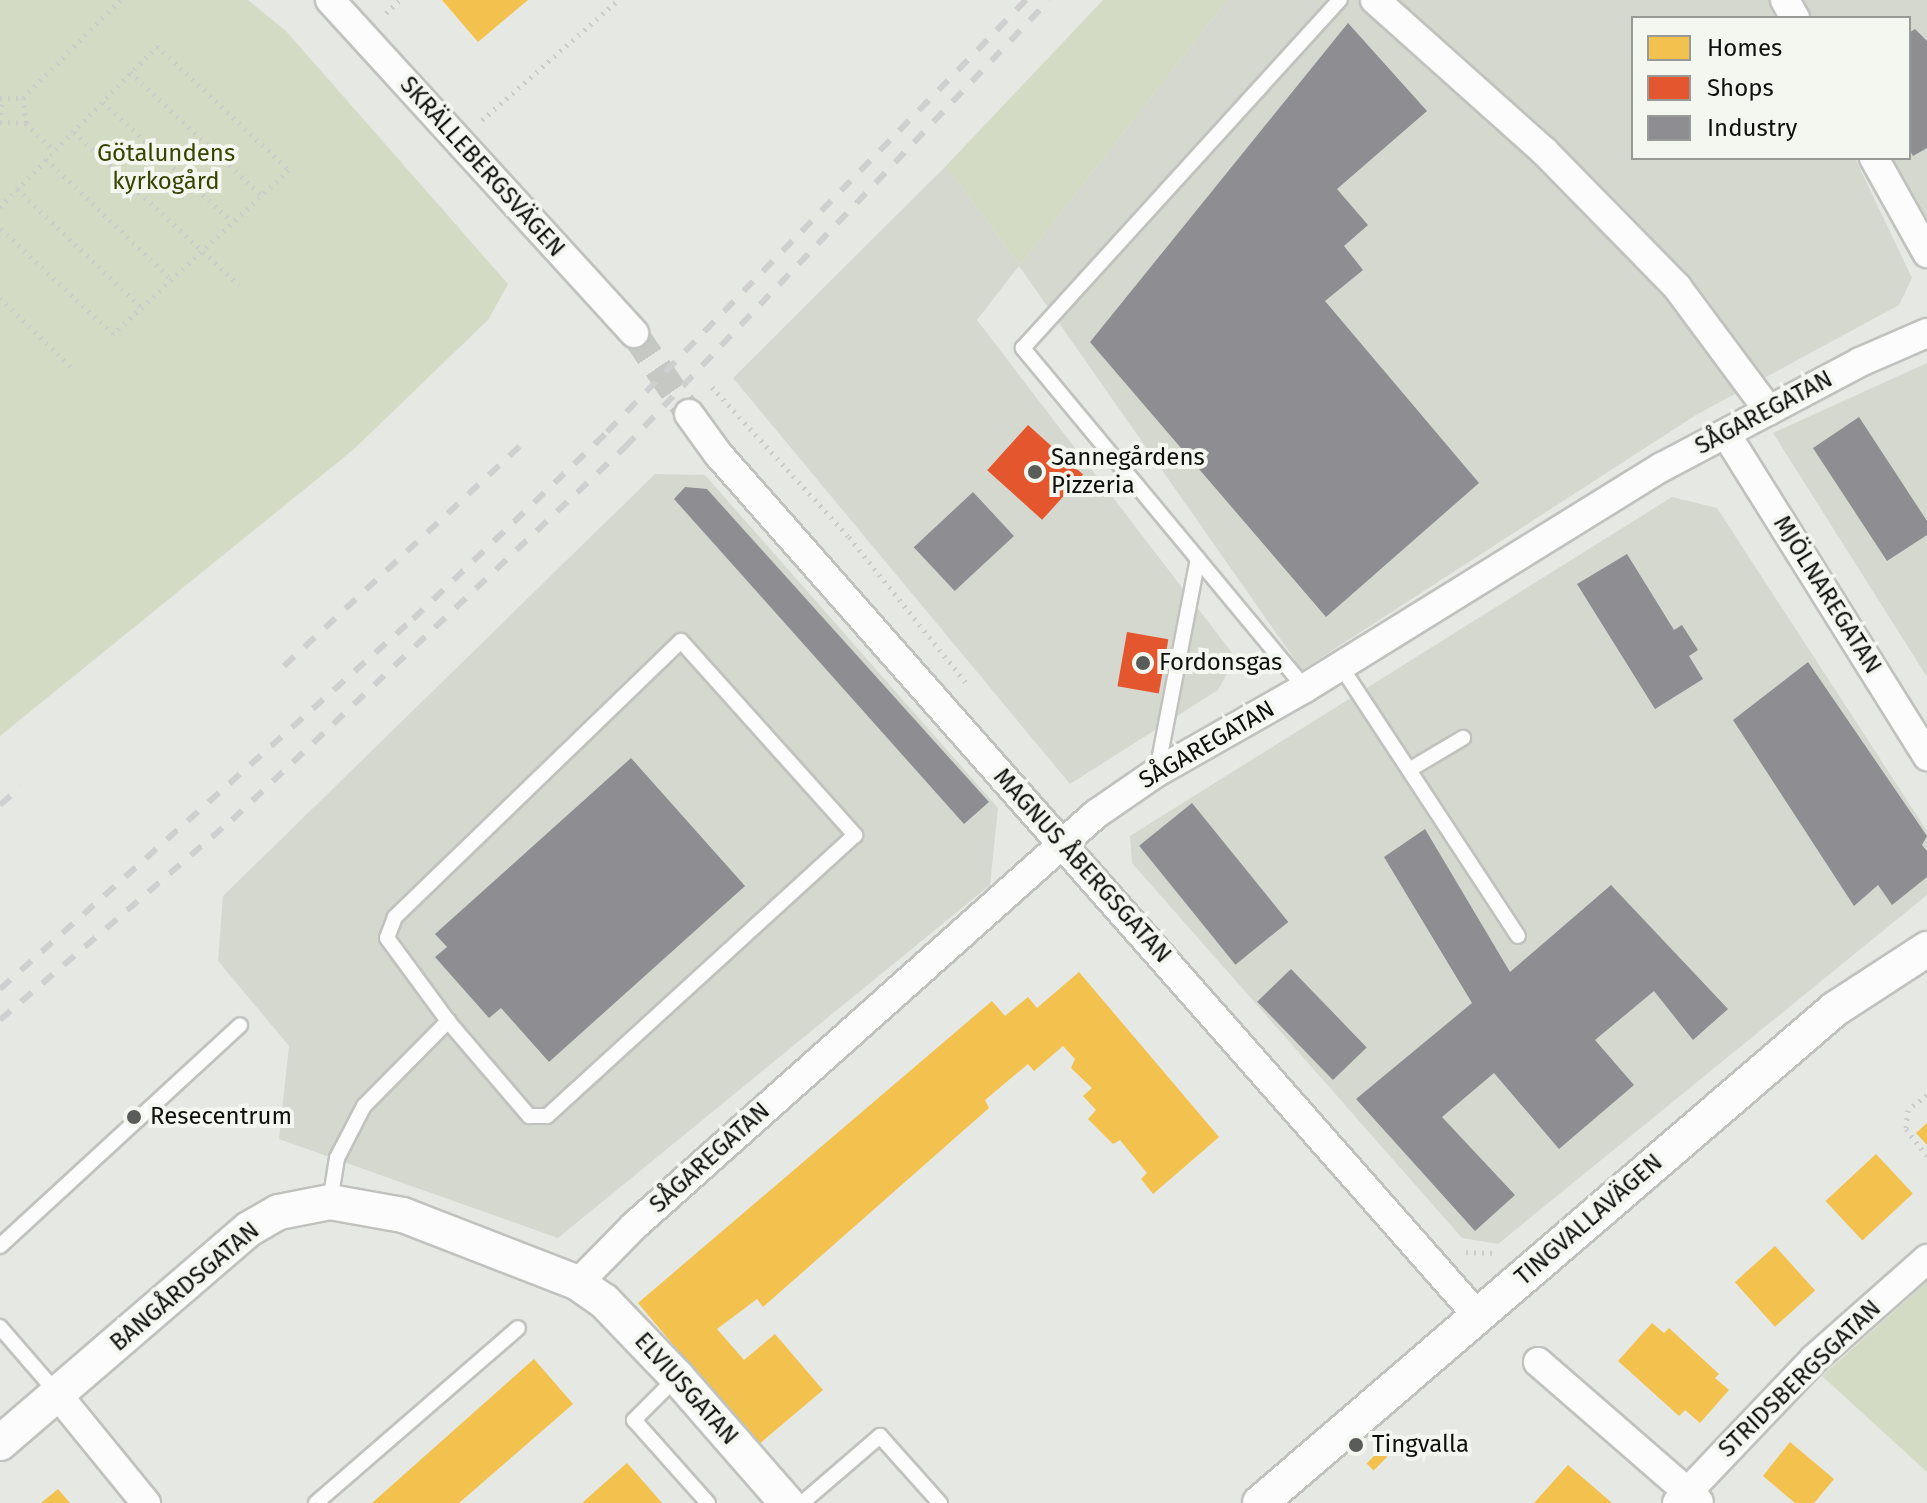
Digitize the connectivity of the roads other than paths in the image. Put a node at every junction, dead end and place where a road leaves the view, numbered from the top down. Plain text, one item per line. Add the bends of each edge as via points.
1 (330, 0) edge
2 (1340, 0) edge
3 (1375, 0) edge
4 (1875, 160) edge
5 (1927, 253) edge
6 (634, 333) tunnel mouth
7 (1927, 333) edge
8 (1769, 411) junction
9 (689, 414) tunnel mouth
10 (1726, 434) junction
11 (1198, 559) junction
12 (1340, 665) junction
13 (1305, 688) junction
14 (1463, 738) dead end
15 (1927, 756) edge
16 (1409, 770) junction
17 (1157, 772) junction
18 (1063, 845) junction
19 (1518, 936) dead end
20 (1927, 949) edge
21 (448, 1021) junction
22 (240, 1025) dead end
23 (330, 1202) junction
24 (0, 1246) edge
25 (1927, 1259) edge
26 (578, 1283) junction
27 (1478, 1316) junction
28 (0, 1327) edge
29 (518, 1328) dead end
30 (1538, 1362) dead end
31 (677, 1377) junction
32 (57, 1394) junction
33 (0, 1443) edge
34 (1688, 1499) edge
35 (146, 1503) edge
36 (316, 1503) edge
37 (708, 1503) edge
38 (787, 1503) edge
39 (802, 1503) edge
40 (940, 1503) edge
41 (1260, 1503) edge

1 - 6 street, SKRÄLLEBERGSVÄGEN
2 - 11 lane via 1023,348
3 - 8 street via 1544,151 1677,287
4 - 5 street
7 - 8 street, SÅGAREGATAN
8 - 10 street, SÅGAREGATAN
9 - 18 street, MAGNUS ÅBERGSGATAN via 718,454
10 - 12 street, SÅGAREGATAN via 1662,467
10 - 15 street, MJÖLNAREGATAN
11 - 13 lane
11 - 17 lane
12 - 13 street, SÅGAREGATAN
12 - 16 lane
13 - 17 street, SÅGAREGATAN
14 - 16 lane
16 - 19 lane
17 - 18 street, SÅGAREGATAN via 1096,814
18 - 26 street, SÅGAREGATAN via 634,1226
18 - 27 street, MAGNUS ÅBERGSGATAN
20 - 27 street, TINGVALLAVÄGEN via 1835,1009
21 - 21 lane via 387,938 395,917 681,641 855,835 547,1116 529,1116
21 - 23 lane via 364,1106 337,1158
22 - 24 lane
23 - 26 street, BANGÅRDSGATAN via 403,1215
23 - 32 street, BANGÅRDSGATAN via 279,1212 249,1229
25 - 34 street, STRIDSBERGSGATAN via 1814,1359
26 - 31 street, ELVIUSGATAN via 604,1301
27 - 41 street, TINGVALLAVÄGEN
28 - 32 lane
29 - 36 lane
30 - 34 street
31 - 37 lane via 634,1420
31 - 38 street, ELVIUSGATAN
32 - 33 street, BANGÅRDSGATAN
32 - 35 street
39 - 40 lane via 880,1436

